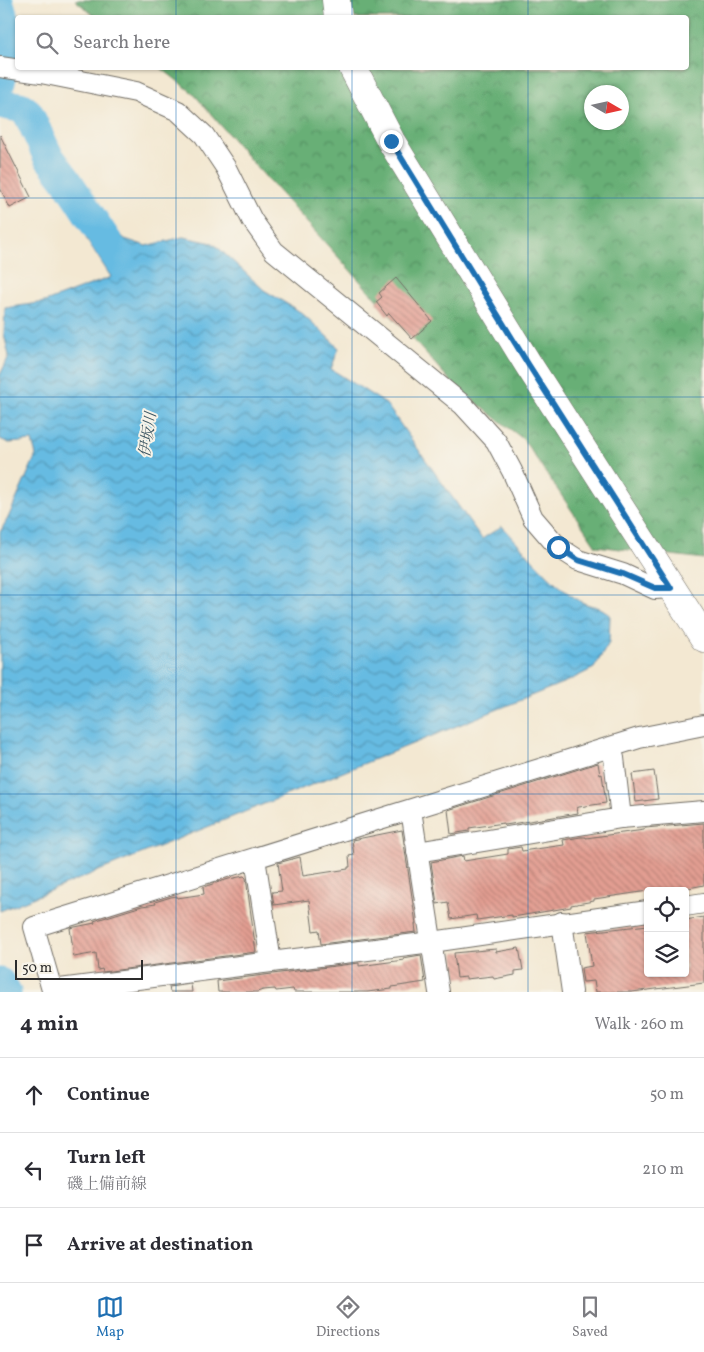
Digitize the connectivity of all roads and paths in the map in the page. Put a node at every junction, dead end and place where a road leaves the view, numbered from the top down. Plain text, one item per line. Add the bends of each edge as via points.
1 (336, 0) edge
2 (338, 15) edge
3 (0, 67) edge
4 (15, 69) edge
5 (20, 70) edge
6 (353, 70) edge
7 (671, 588) junction
8 (704, 638) edge
9 (704, 725) edge
10 (610, 748) junction
11 (412, 810) junction
12 (704, 811) edge
13 (621, 818) junction
14 (418, 852) junction
15 (256, 858) junction
16 (704, 903) edge
17 (689, 905) edge
18 (644, 912) edge
19 (562, 922) junction
20 (432, 942) junction
21 (271, 962) junction
22 (439, 992) edge
23 (572, 992) edge

1 - 2 main road
3 - 4 street
5 - 7 street via 136,92 178,111 204,135 226,168 252,220 274,251 463,405 496,441 533,518 558,547 578,560 655,588
6 - 7 main road via 401,158
7 - 8 main road
9 - 10 street via 640,738
10 - 11 street
10 - 13 street
11 - 14 street
11 - 15 street
12 - 13 street
13 - 14 street
14 - 20 street
15 - 21 street
15 - 21 street via 34,927 52,990
16 - 17 street
18 - 19 street
19 - 20 street
19 - 23 street
20 - 21 street
20 - 22 street

